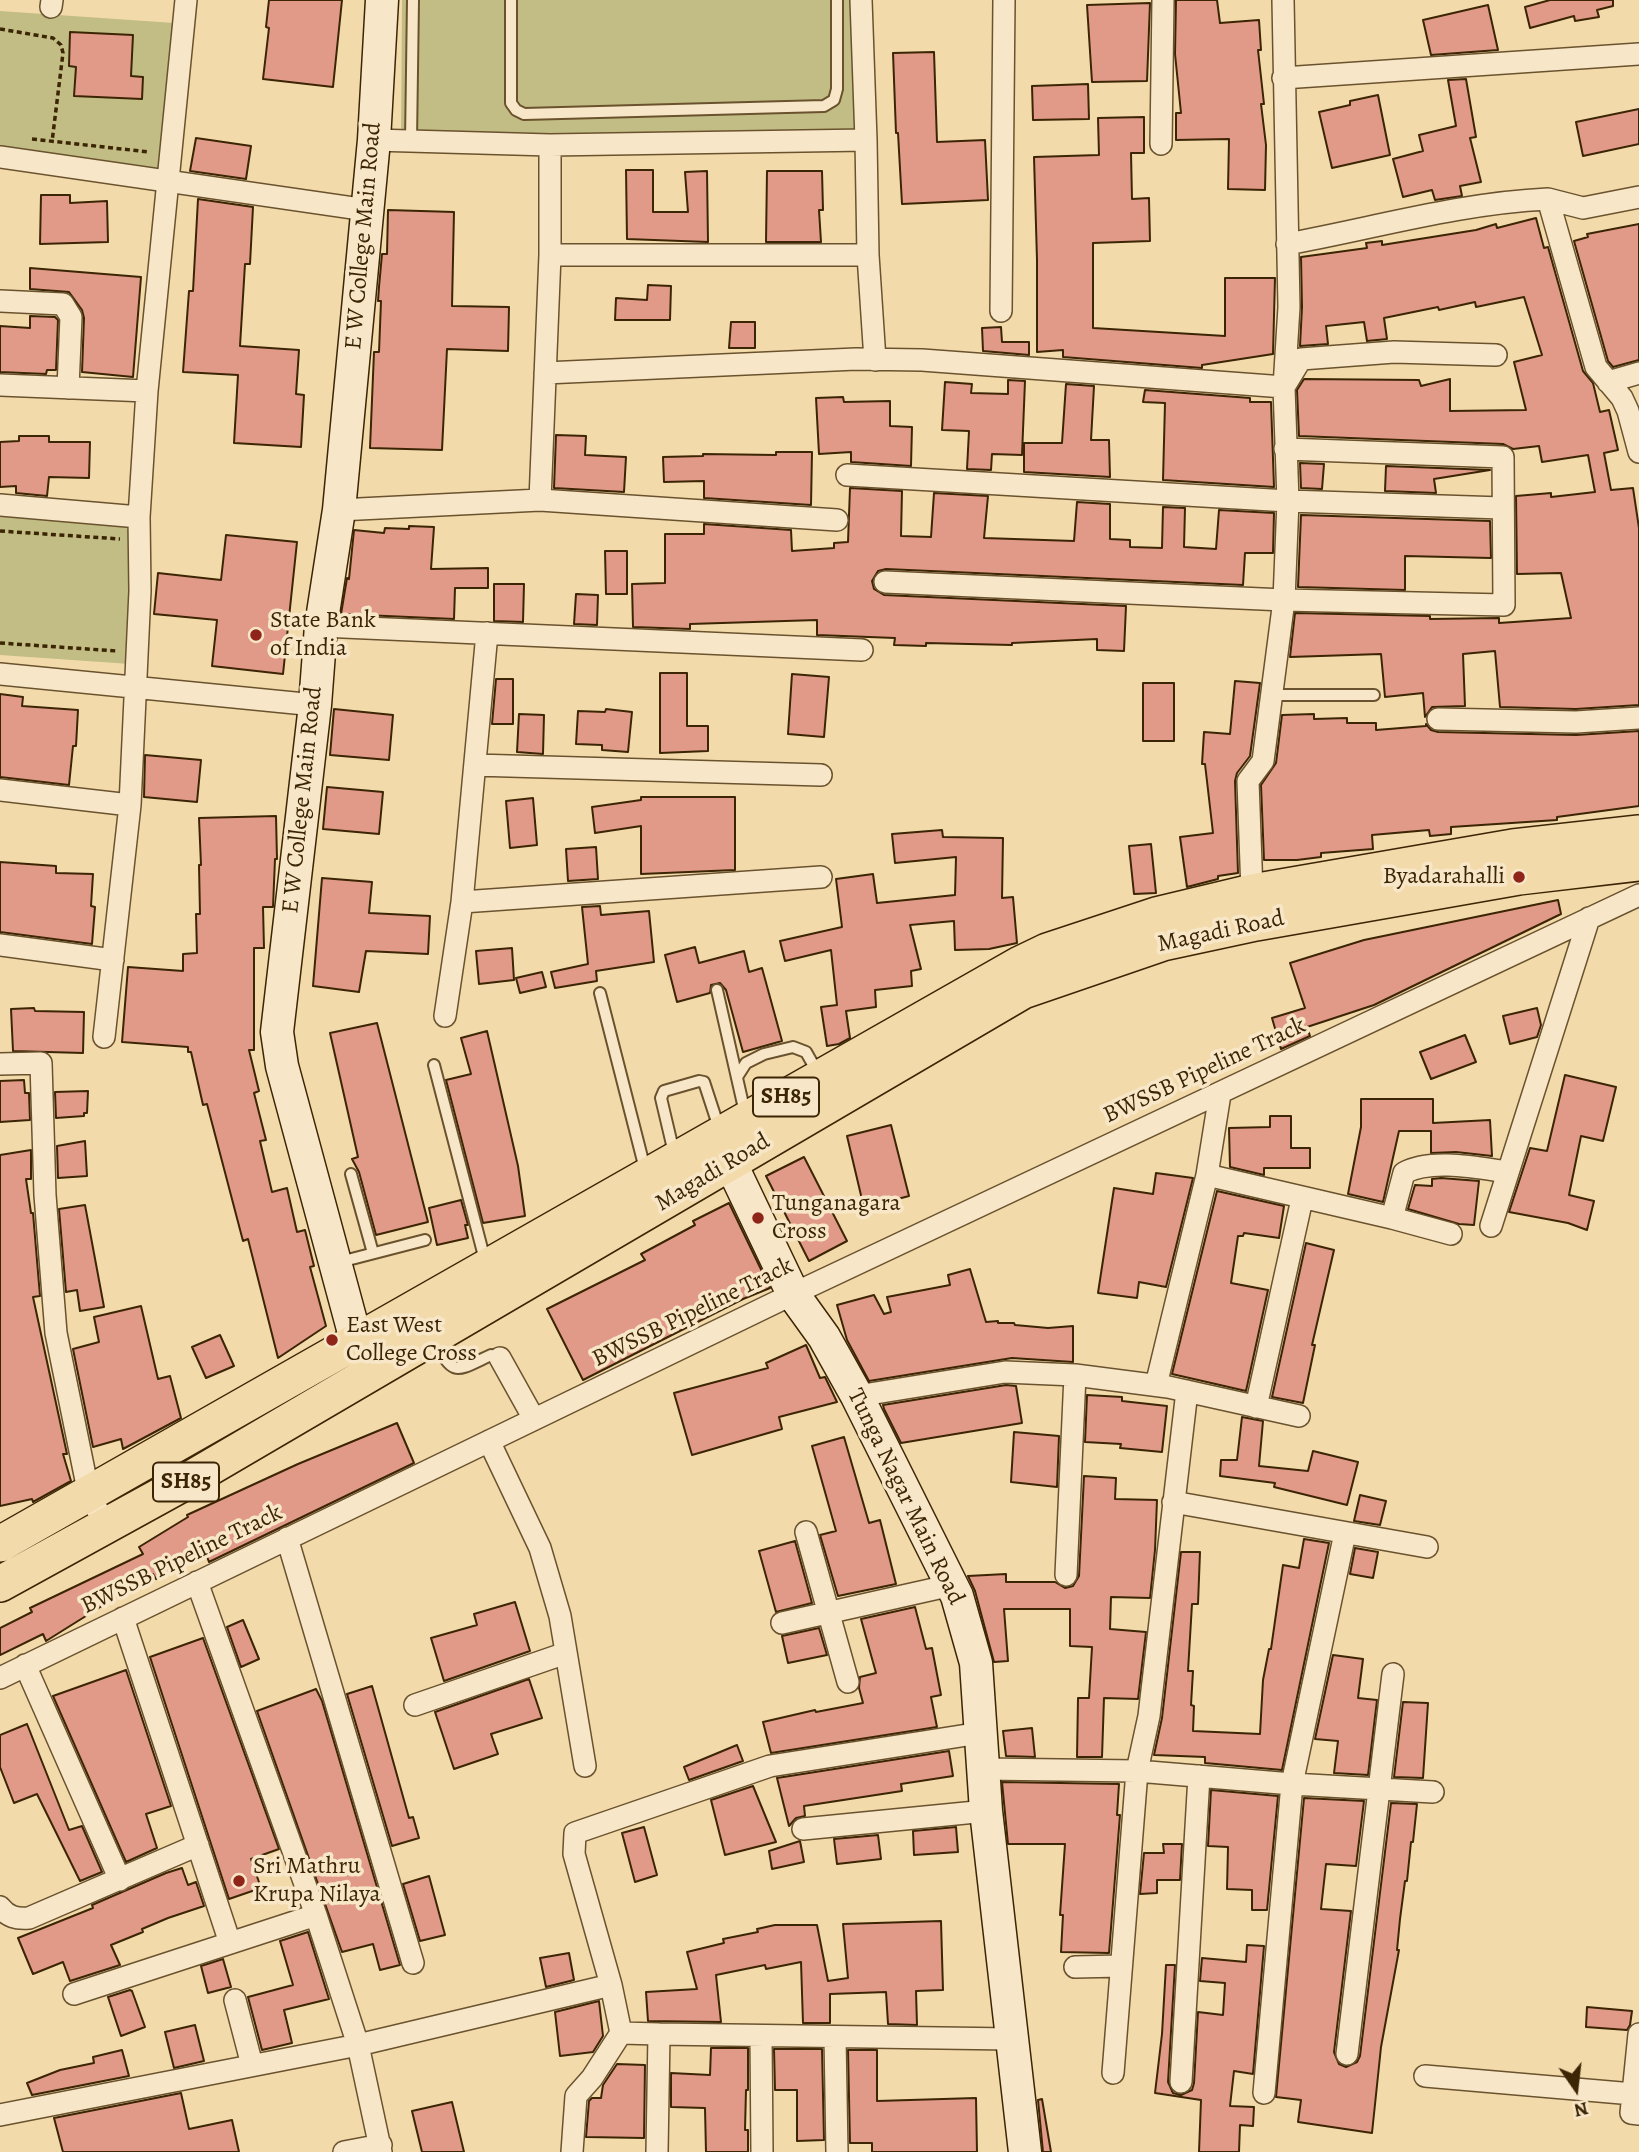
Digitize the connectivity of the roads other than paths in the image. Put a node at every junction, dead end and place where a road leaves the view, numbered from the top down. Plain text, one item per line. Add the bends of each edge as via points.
1 (186, 0) edge
2 (382, 0) edge
3 (413, 0) edge
4 (511, 0) edge
5 (837, 0) edge
6 (860, 0) edge
7 (1004, 0) edge
8 (1163, 0) edge
9 (1283, 0) edge
10 (1639, 54) edge
11 (1283, 78) junction
12 (374, 140) junction
13 (866, 140) junction
14 (411, 141) junction
15 (1161, 144) dead end
16 (550, 145) junction
17 (0, 157) edge
18 (168, 181) junction
19 (1639, 197) edge
20 (1548, 199) junction
21 (367, 210) junction
22 (1287, 244) junction
23 (550, 255) junction
24 (868, 255) junction
25 (0, 301) edge
26 (1000, 311) dead end
27 (1496, 355) dead end
28 (875, 360) junction
29 (545, 373) junction
30 (1639, 373) edge
31 (1608, 382) junction
32 (0, 385) edge
33 (1284, 387) junction
34 (68, 388) junction
35 (147, 391) junction
36 (1285, 449) junction
37 (1639, 453) edge
38 (847, 475) dead end
39 (540, 500) junction
40 (1289, 501) junction
41 (0, 505) edge
42 (1502, 508) junction
43 (339, 510) junction
44 (139, 517) junction
45 (837, 520) dead end
46 (885, 582) dead end
47 (1284, 600) junction
48 (321, 626) junction
49 (487, 633) junction
50 (862, 650) dead end
51 (0, 674) edge
52 (137, 687) junction
53 (1272, 695) junction
54 (1374, 695) dead end
55 (315, 705) junction
56 (1639, 718) edge
57 (1438, 719) dead end
58 (475, 765) junction
59 (821, 775) dead end
60 (0, 790) edge
61 (130, 805) junction
62 (1639, 833) edge
63 (1639, 863) edge
64 (821, 877) dead end
65 (1252, 892) junction
66 (1639, 895) edge
67 (462, 901) junction
68 (1589, 918) junction
69 (0, 944) edge
70 (113, 960) junction
71 (717, 990) dead end
72 (600, 993) dead end
73 (445, 1016) dead end
74 (104, 1037) dead end
75 (0, 1064) edge
76 (433, 1065) dead end
77 (737, 1077) junction
78 (821, 1077) junction
79 (1220, 1094) junction
80 (733, 1138) junction
81 (661, 1167) junction
82 (1508, 1172) junction
83 (351, 1174) dead end
84 (1208, 1175) junction
85 (1302, 1199) junction
86 (1392, 1218) junction
87 (1491, 1226) dead end
88 (1451, 1234) dead end
89 (425, 1240) dead end
90 (373, 1253) junction
91 (335, 1263) junction
92 (486, 1266) junction
93 (793, 1294) junction
94 (433, 1337) junction
95 (356, 1340) junction
96 (500, 1358) joint
97 (369, 1373) junction
98 (1075, 1375) junction
99 (1156, 1385) junction
100 (1187, 1391) junction
101 (857, 1395) junction
102 (1256, 1407) junction
103 (1299, 1416) dead end
104 (534, 1419) junction
105 (489, 1441) junction
106 (89, 1495) junction
107 (1173, 1502) junction
108 (107, 1527) junction
109 (806, 1532) dead end
110 (1345, 1533) junction
111 (1, 1538) edge
112 (287, 1538) junction
113 (1427, 1547) dead end
114 (1066, 1575) dead end
115 (197, 1582) junction
116 (0, 1584) edge
117 (952, 1585) junction
118 (829, 1613) junction
119 (123, 1618) junction
120 (782, 1623) dead end
121 (566, 1653) junction
122 (24, 1665) junction
123 (1393, 1674) dead end
124 (0, 1678) edge
125 (848, 1682) dead end
126 (415, 1705) dead end
127 (980, 1733) junction
128 (586, 1766) dead end
129 (983, 1769) junction
130 (1137, 1771) junction
131 (1199, 1776) junction
132 (1292, 1784) junction
133 (1380, 1787) junction
134 (1433, 1792) dead end
135 (986, 1811) junction
136 (803, 1829) dead end
137 (198, 1845) junction
138 (120, 1880) junction
139 (0, 1907) edge
140 (316, 1915) junction
141 (230, 1943) junction
142 (413, 1963) dead end
143 (1122, 1966) junction
144 (1075, 1967) dead end
145 (611, 1985) junction
146 (74, 1994) dead end
147 (235, 2000) dead end
148 (621, 2033) junction
149 (659, 2034) junction
150 (1639, 2034) edge
151 (761, 2036) junction
152 (835, 2037) junction
153 (1011, 2039) junction
154 (358, 2045) junction
155 (1347, 2054) dead end
156 (251, 2065) junction
157 (1113, 2073) dead end
158 (1425, 2076) dead end
159 (1181, 2082) dead end
160 (1264, 2093) dead end
161 (1636, 2104) edge
162 (0, 2115) edge
163 (381, 2149) edge
164 (345, 2152) edge
165 (572, 2152) edge
166 (657, 2152) edge
167 (762, 2152) edge
168 (837, 2152) edge
169 (1025, 2152) edge

1 - 18 street
2 - 12 street, E W College Main Road
3 - 14 lane
4 - 5 lane via 511,103 523,114 824,106 834,100 838,89
6 - 13 street
7 - 26 street
8 - 15 street
9 - 11 street
10 - 11 street
11 - 22 street
12 - 14 street
12 - 21 street, E W College Main Road
13 - 16 street
13 - 24 street
14 - 16 street
16 - 23 street
17 - 18 street
18 - 21 street
18 - 35 street
19 - 20 street via 1583,208
20 - 22 street via 1436,212
20 - 31 street via 1596,367
21 - 43 street, E W College Main Road
22 - 33 street
23 - 24 street
23 - 29 street
24 - 28 street
25 - 34 street via 51,302 68,310
27 - 33 street via 1394,352 1301,359
28 - 29 street
28 - 33 street
29 - 39 street
30 - 31 street
31 - 37 street via 1628,411
32 - 34 street
33 - 36 street
34 - 35 street
35 - 44 street
36 - 40 street
36 - 42 street via 1503,457
38 - 40 street
39 - 43 street
39 - 45 street
40 - 42 street
40 - 47 street
41 - 44 street
42 - 47 street via 1504,605
43 - 48 street, E W College Main Road
44 - 52 street
46 - 47 street
47 - 53 street
48 - 49 street
48 - 55 street, E W College Main Road
49 - 50 street
49 - 58 street
51 - 52 street
52 - 55 street
52 - 61 street
53 - 54 lane
53 - 65 street via 1263,761 1248,782
55 - 91 street, E W College Main Road via 277,1032
56 - 57 street via 1576,722
58 - 59 street
58 - 67 street
60 - 61 street
61 - 70 street
62 - 65 main road, Magadi Road / SH85 via 1513,847
63 - 80 main road, Magadi Road / SH85 via 1519,877 1163,943 1023,990
64 - 67 street
65 - 78 main road, Magadi Road / SH85 via 1156,915 1048,951
66 - 68 street, BWSSB Pipeline Track
67 - 73 street
68 - 79 street, BWSSB Pipeline Track
68 - 82 street
69 - 70 street
70 - 74 street
71 - 77 lane
72 - 81 lane
75 - 106 street via 41,1063 56,1333
76 - 92 lane
77 - 78 lane via 746,1063 793,1047 806,1052
77 - 80 lane
78 - 80 main road, Magadi Road / SH85
79 - 84 street
79 - 93 street, BWSSB Pipeline Track
80 - 81 main road, Magadi Road / SH85
80 - 81 lane via 704,1082 663,1091
80 - 93 street, Tunga Nagar Main Road
80 - 94 main road, Magadi Road / SH85 via 661,1205
81 - 92 main road, Magadi Road / SH85
82 - 86 street via 1429,1165 1411,1169 1404,1173
82 - 87 street
83 - 90 lane
84 - 85 street
84 - 99 street
85 - 86 street
85 - 102 street
86 - 88 street
89 - 90 lane
90 - 91 lane
91 - 95 street, E W College Main Road
92 - 95 main road, Magadi Road / SH85
93 - 101 street, Tunga Nagar Main Road
93 - 104 street, BWSSB Pipeline Track
94 - 96 lane via 452,1368 461,1369 491,1355
94 - 97 main road, Magadi Road / SH85
95 - 97 street, E W College Main Road
95 - 106 main road, Magadi Road / SH85
96 - 104 street
97 - 108 main road, Magadi Road / SH85
98 - 99 street
98 - 101 street via 1005,1372
98 - 114 street
99 - 100 street
100 - 102 street
100 - 107 street
101 - 117 street, Tunga Nagar Main Road
102 - 103 street
104 - 105 street, BWSSB Pipeline Track
105 - 112 street, BWSSB Pipeline Track
105 - 121 street via 540,1548
106 - 108 street
106 - 111 main road, Magadi Road / SH85
107 - 110 street
107 - 130 street via 1149,1716
108 - 116 main road, Magadi Road / SH85
109 - 118 street
110 - 113 street
110 - 132 street
112 - 115 street, BWSSB Pipeline Track
112 - 142 street
115 - 119 street, BWSSB Pipeline Track
115 - 140 street
117 - 118 street
117 - 127 street, Tunga Nagar Main Road via 976,1663
118 - 120 street
118 - 125 street
119 - 122 street, BWSSB Pipeline Track
119 - 137 street
121 - 126 street
121 - 128 street
122 - 124 street, BWSSB Pipeline Track
122 - 138 street
123 - 133 street
127 - 129 street, Tunga Nagar Main Road
127 - 145 street via 770,1766 575,1833 574,1854
129 - 130 street
129 - 135 street, Tunga Nagar Main Road
130 - 131 street
130 - 143 street
131 - 132 street
131 - 159 street
132 - 133 street
132 - 160 street
133 - 134 street
133 - 155 street
135 - 136 street
135 - 153 street, Tunga Nagar Main Road
137 - 138 street
137 - 141 street
138 - 139 street via 29,1918 8,1916
140 - 141 street
140 - 154 street
141 - 146 street
143 - 144 street
143 - 157 street
145 - 148 street
145 - 154 street
147 - 156 street
148 - 149 street
148 - 165 street via 576,2096
149 - 151 street
149 - 166 street
150 - 161 street
151 - 152 street
151 - 167 street
152 - 153 street
152 - 168 street
153 - 169 street, Tunga Nagar Main Road
154 - 156 street
154 - 163 street
156 - 162 street
158 - 161 street
163 - 164 street

